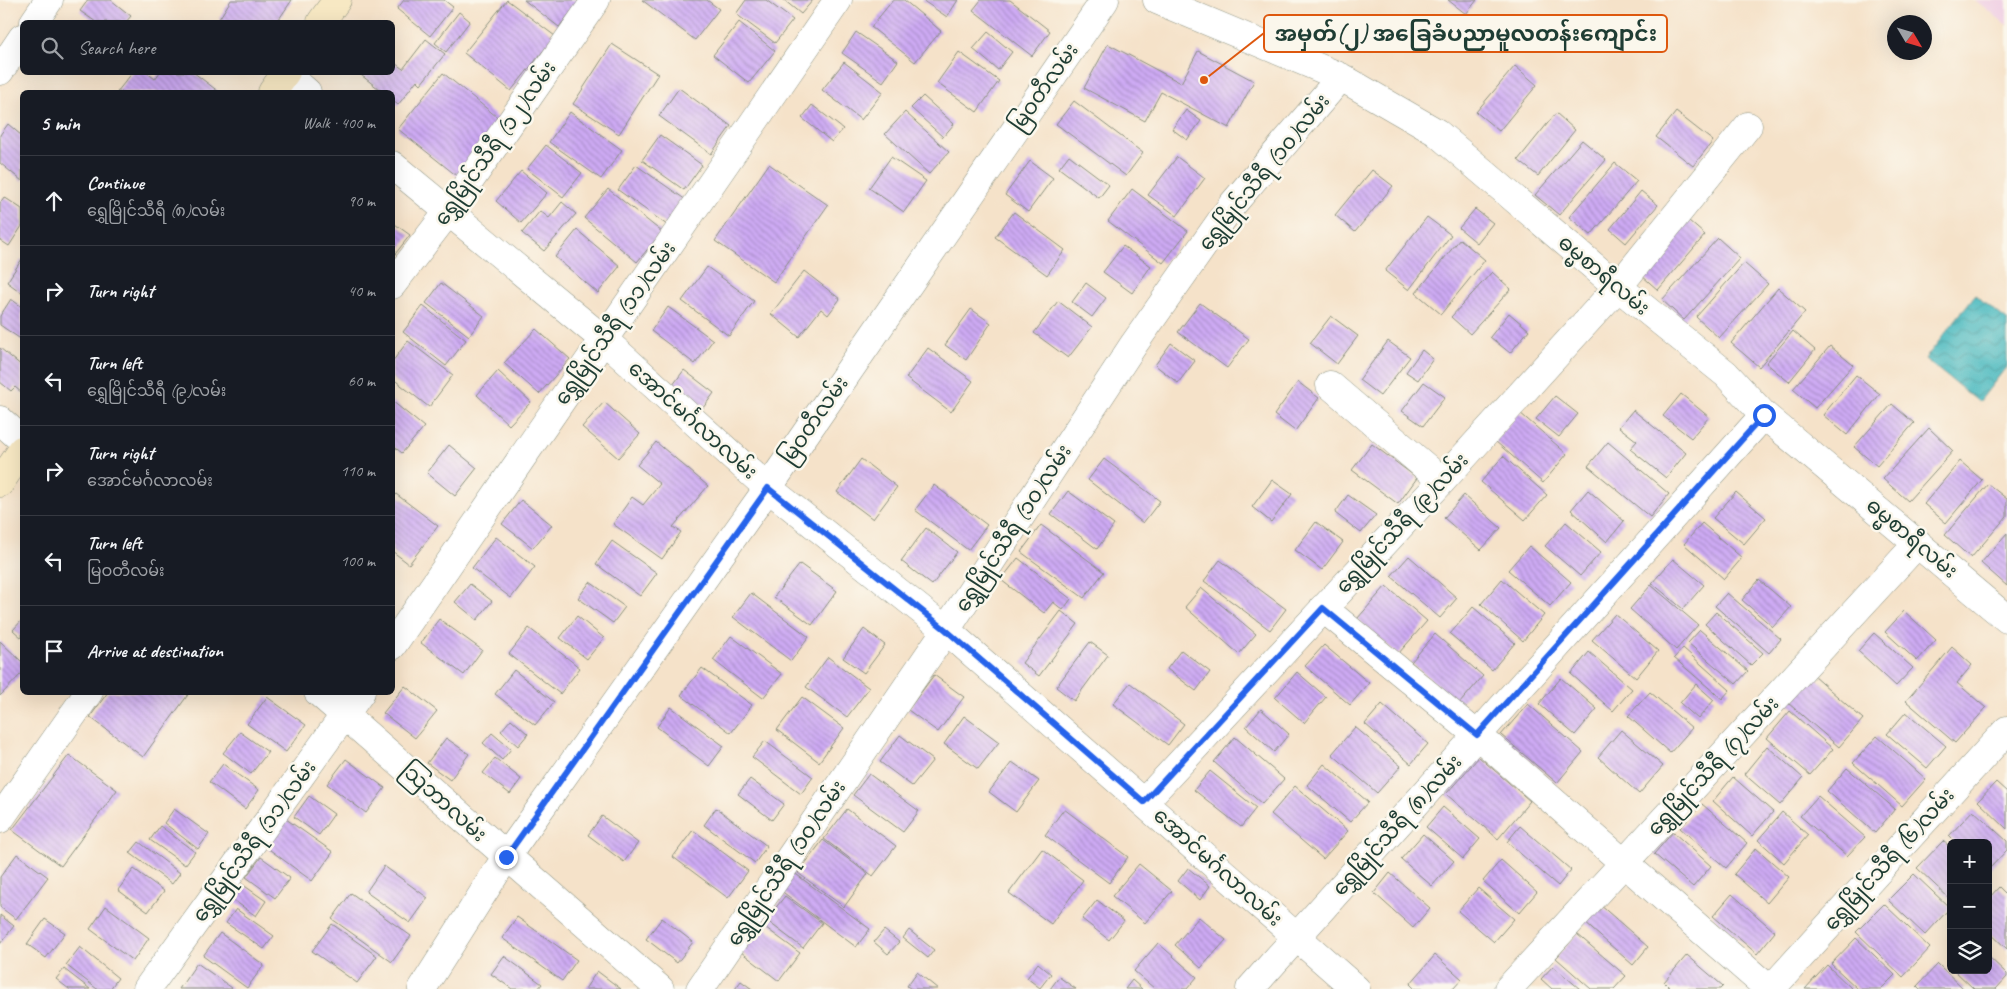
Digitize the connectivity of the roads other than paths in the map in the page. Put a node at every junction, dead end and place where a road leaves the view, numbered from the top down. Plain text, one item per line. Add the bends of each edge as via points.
1 (49, 0) edge
2 (337, 0) edge
3 (596, 0) edge
4 (838, 0) edge
5 (1104, 0) edge
6 (1157, 0) edge
7 (35, 20) edge
8 (322, 20) edge
9 (20, 41) edge
10 (0, 71) edge
11 (1342, 77) junction
12 (281, 80) edge
13 (304, 90) edge
14 (1748, 126) dead end
15 (395, 168) edge
16 (448, 212) junction
17 (395, 281) edge
18 (1618, 287) junction
19 (603, 339) junction
20 (1330, 385) dead end
21 (1764, 415) junction
22 (0, 420) edge
23 (20, 438) edge
24 (20, 453) edge
25 (0, 482) edge
26 (1442, 482) junction
27 (768, 488) junction
28 (1918, 543) junction
29 (1323, 608) junction
30 (2007, 619) edge
31 (946, 630) junction
32 (395, 642) edge
33 (87, 695) edge
34 (322, 695) edge
35 (359, 695) edge
36 (346, 715) junction
37 (2007, 730) edge
38 (1477, 735) junction
39 (8, 790) edge
40 (1144, 802) junction
41 (0, 819) edge
42 (506, 857) junction
43 (1625, 862) junction
44 (1297, 937) junction
45 (147, 989) edge
46 (422, 989) edge
47 (660, 989) edge
48 (700, 989) edge
49 (1250, 989) edge
50 (1356, 989) edge
51 (1508, 989) edge
52 (1770, 989) edge

1 - 7 street
2 - 8 street
3 - 16 street, ရွှေမြိုင်သီရီ (၁၂)လမ်း
4 - 19 street, ရွှေမြိုင်သီရီ (၁၁)လမ်း
5 - 27 street, မြဝတီလမ်း
6 - 11 street, ဓမ္မစာရီလမ်း
9 - 10 street
11 - 18 street, ဓမ္မစာရီလမ်း via 1436,132
11 - 31 street, ရွှေမြိုင်သီရီ (၁၀)လမ်း via 1232,205 1134,344
12 - 13 street
14 - 18 street, ရွှေမြိုင်သီရီ (၉)လမ်း
15 - 16 street, အောင်မင်္ဂလာလမ်း
16 - 17 street, ရွှေမြိုင်သီရီ (၁၂)လမ်း
16 - 19 street, အောင်မင်္ဂလာလမ်း
18 - 21 street, ဓမ္မစာရီလမ်း via 1726,374
18 - 26 street, ရွှေမြိုင်သီရီ (၉)လမ်း
19 - 27 street, အောင်မင်္ဂလာလမ်း
19 - 32 street, ရွှေမြိုင်သီရီ (၁၁)လမ်း
20 - 26 street
21 - 28 street, ဓမ္မစာရီလမ်း
21 - 38 street, ရွှေမြိုင်သီရီ (၈)လမ်း
22 - 23 street
24 - 25 street
26 - 29 street, ရွှေမြိုင်သီရီ (၉)လမ်း
27 - 31 street, အောင်မင်္ဂလာလမ်း
27 - 42 street, မြဝတီလမ်း
28 - 30 street, ဓမ္မစာရီလမ်း
28 - 43 street, ရွှေမြိုင်သီရီ (၇)လမ်း
29 - 38 street
29 - 40 street, ရွှေမြိုင်သီရီ (၉)လမ်း
31 - 40 street, အောင်မင်္ဂလာလမ်း
31 - 48 street, ရွှေမြိုင်သီရီ (၁၀)လမ်း
33 - 39 street
34 - 36 street, သြဘာလမ်း
35 - 36 street, ရွှေမြိုင်သီရီ (၁၁)လမ်း
36 - 42 street, သြဘာလမ်း
36 - 45 street, ရွှေမြိုင်သီရီ (၁၁)လမ်း
37 - 52 street, ရွှေမြိုင်သီရီ (၆)လမ်း
38 - 43 street
38 - 44 street, ရွှေမြိုင်သီရီ (၈)လမ်း
39 - 41 street
40 - 44 street, အောင်မင်္ဂလာလမ်း
42 - 46 street, မြဝတီလမ်း
42 - 47 street, သြဘာလမ်း
43 - 51 street, ရွှေမြိုင်သီရီ (၇)လမ်း
43 - 52 street
44 - 49 street, ရွှေမြိုင်သီရီ (၈)လမ်း
44 - 50 street, အောင်မင်္ဂလာလမ်း

